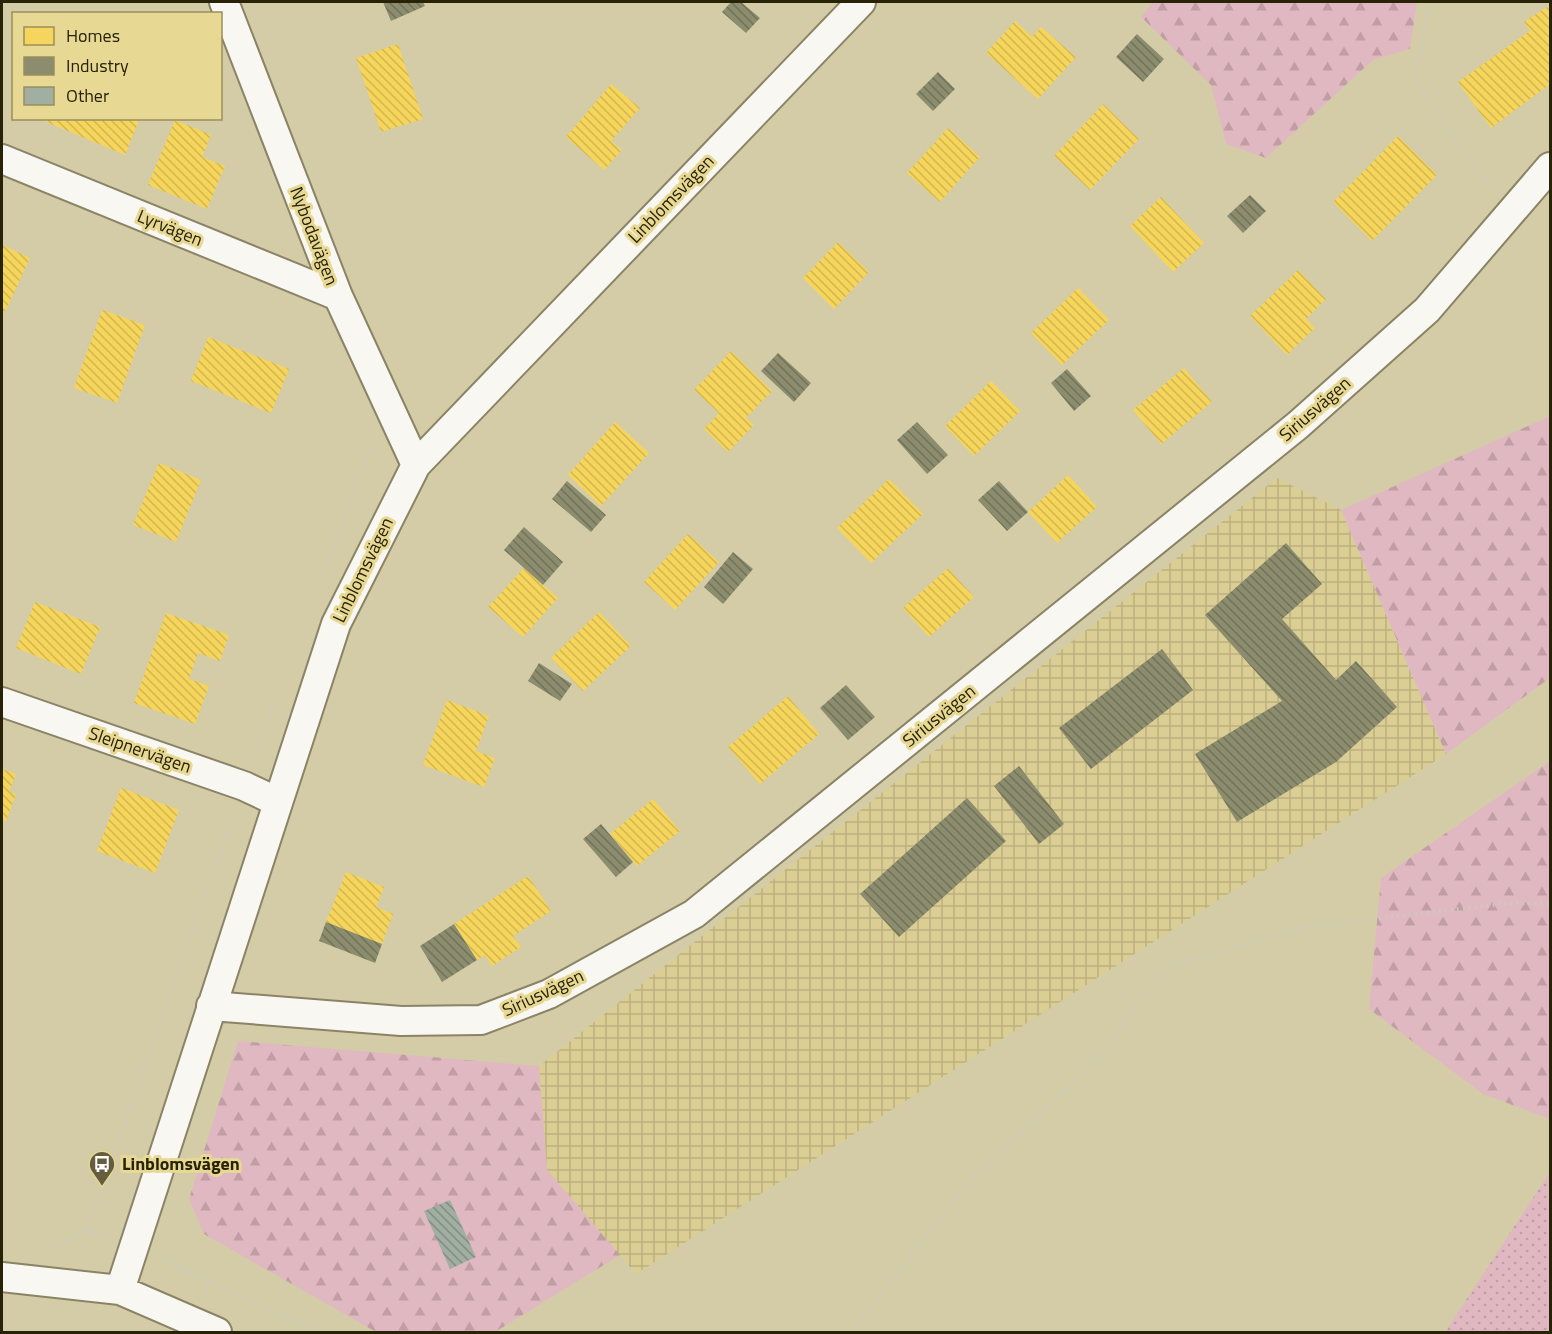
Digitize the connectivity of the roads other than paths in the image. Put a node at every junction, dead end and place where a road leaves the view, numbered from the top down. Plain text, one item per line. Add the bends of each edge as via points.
1 (225, 2) edge
2 (861, 2) edge
3 (2, 159) edge
4 (1551, 167) edge
5 (338, 296) junction
6 (416, 465) junction
7 (2, 702) edge
8 (278, 802) junction
9 (211, 1006) junction
10 (2, 1277) edge
11 (120, 1290) junction
12 (217, 1332) edge

1 - 5 street, Nybodavägen
2 - 6 street, Linblomsvägen
3 - 5 street, Lyrvägen
4 - 9 street, Siriusvägen via 1427,310 1298,425 694,914 549,994 481,1020 401,1020
5 - 6 street, Nybodavägen
6 - 8 street, Linblomsvägen via 336,624
7 - 8 street, Sleipnervägen via 244,786
8 - 9 street, Linblomsvägen
9 - 11 street, Linblomsvägen
10 - 11 street
11 - 12 street

